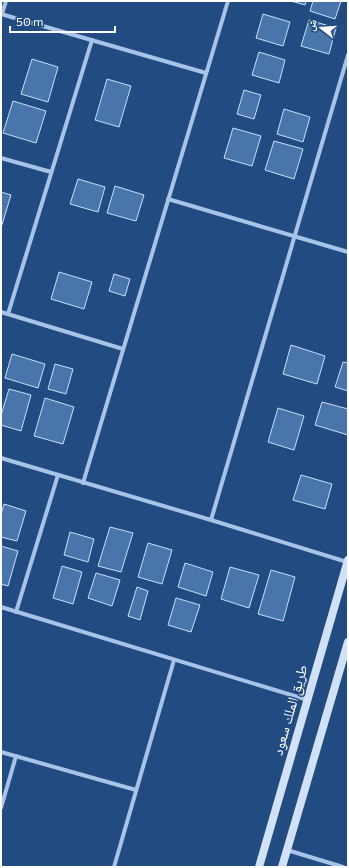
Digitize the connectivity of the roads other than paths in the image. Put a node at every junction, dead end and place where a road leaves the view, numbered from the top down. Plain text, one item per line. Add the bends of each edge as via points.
1 (6, 1) edge
2 (228, 1) edge
3 (1, 14) edge
4 (92, 40) junction
5 (348, 55) edge
6 (206, 73) junction
7 (1, 158) edge
8 (51, 172) junction
9 (168, 199) junction
10 (294, 236) junction
11 (348, 252) edge
12 (1, 312) edge
13 (8, 314) junction
14 (123, 349) junction
15 (1, 458) edge
16 (58, 475) junction
17 (83, 483) junction
18 (211, 520) junction
19 (348, 561) edge
20 (1, 607) edge
21 (16, 612) junction
22 (348, 642) edge
23 (174, 660) junction
24 (308, 700) junction
25 (1, 752) edge
26 (16, 756) junction
27 (136, 790) junction
28 (1, 808) edge
29 (287, 850) junction
30 (114, 867) edge
31 (259, 867) edge
32 (282, 867) edge
33 (344, 867) edge

1 - 3 street
2 - 6 street
3 - 4 street
4 - 6 street
4 - 8 street
5 - 10 street
6 - 9 street
7 - 8 street
8 - 13 street
9 - 10 street
9 - 14 street
10 - 11 street
10 - 18 street
12 - 13 street
13 - 14 street
14 - 17 street
15 - 16 street
16 - 17 street
16 - 21 street
17 - 18 street
18 - 19 street
19 - 24 main road, طريق الملك سعود
20 - 21 street
21 - 23 street
22 - 29 main road
23 - 24 street
23 - 27 street
24 - 31 main road, طريق الملك سعود
25 - 26 street
26 - 27 street
26 - 28 street
27 - 30 street
29 - 32 main road
29 - 33 street

